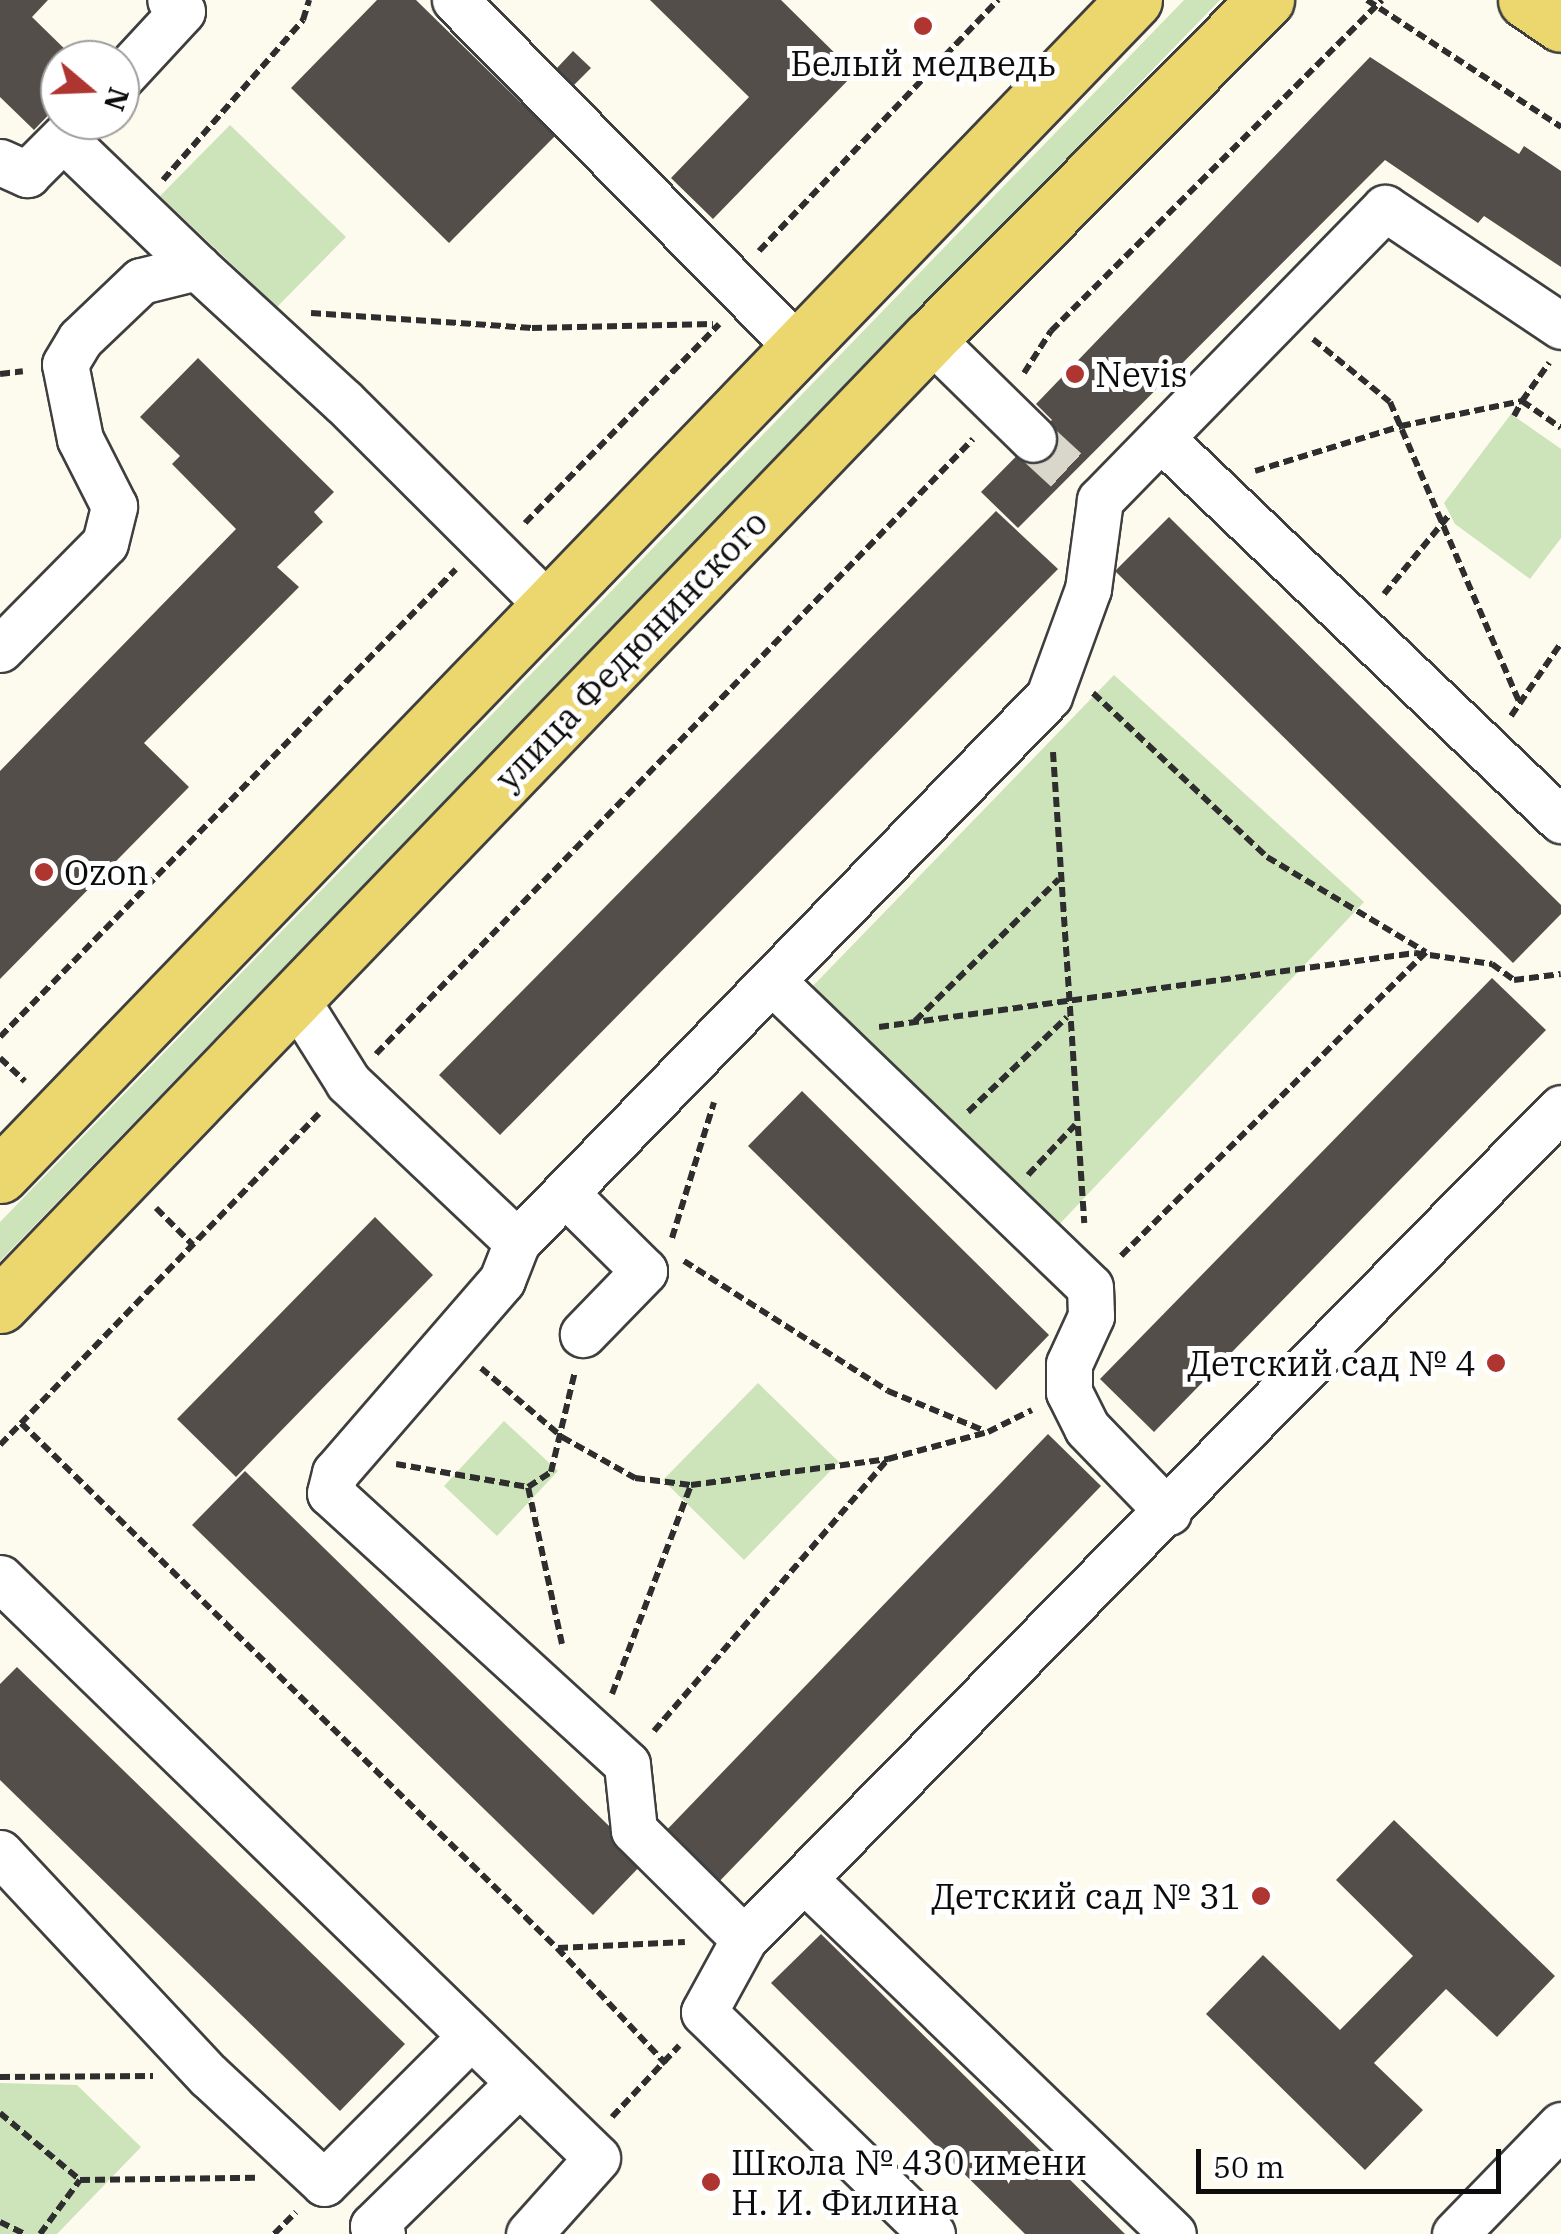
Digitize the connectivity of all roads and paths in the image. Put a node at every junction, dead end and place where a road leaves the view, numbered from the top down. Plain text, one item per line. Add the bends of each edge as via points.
1 (170, 0) edge
2 (309, 0) edge
3 (455, 0) edge
4 (998, 0) edge
5 (1134, 0) edge
6 (1266, 0) edge
7 (1367, 0) edge
8 (1526, 0) edge
9 (1379, 3) edge
10 (1561, 24) edge
11 (140, 56) edge
12 (1561, 127) edge
13 (63, 140) edge
14 (81, 140) edge
15 (0, 162) edge
16 (139, 208) junction
17 (197, 266) junction
18 (724, 304) junction
19 (1282, 315) junction
20 (262, 324) junction
21 (930, 338) junction
22 (1556, 343) edge
23 (799, 348) junction
24 (1522, 401) junction
25 (1001, 408) junction
26 (1514, 416) dead end
27 (1401, 426) junction
28 (1561, 428) edge
29 (1033, 439) tunnel mouth
30 (1162, 439) junction
31 (1213, 484) junction
32 (1450, 514) dead end
33 (1440, 527) junction
34 (495, 553) junction
35 (551, 608) junction
36 (1358, 625) junction
37 (1561, 643) edge
38 (0, 649) edge
39 (1055, 680) junction
40 (1561, 820) edge
41 (1060, 878) junction
42 (1426, 952) junction
43 (1561, 974) edge
44 (772, 981) junction
45 (296, 999) junction
46 (1068, 1002) junction
47 (1068, 1016) junction
48 (914, 1022) junction
49 (830, 1034) junction
50 (0, 1037) edge
51 (717, 1038) junction
52 (348, 1082) junction
53 (1561, 1108) edge
54 (1076, 1124) junction
55 (940, 1139) junction
56 (0, 1175) edge
57 (565, 1193) junction
58 (1003, 1202) junction
59 (517, 1242) junction
60 (1090, 1287) junction
61 (0, 1306) edge
62 (583, 1334) joint
63 (448, 1340) junction
64 (1069, 1392) junction
65 (21, 1423) junction
66 (988, 1432) junction
67 (562, 1437) junction
68 (0, 1446) edge
69 (348, 1456) junction
70 (888, 1458) junction
71 (691, 1485) junction
72 (528, 1487) junction
73 (1168, 1512) junction
74 (0, 1578) edge
75 (600, 1737) junction
76 (0, 1853) edge
77 (806, 1881) junction
78 (744, 1939) junction
79 (557, 1948) junction
80 (469, 2038) junction
81 (209, 2076) junction
82 (0, 2077) edge
83 (517, 2085) junction
84 (0, 2113) edge
85 (1561, 2125) edge
86 (582, 2145) junction
87 (80, 2180) junction
88 (324, 2182) junction
89 (0, 2222) edge
90 (378, 2230) edge
91 (24, 2234) edge
92 (40, 2234) edge
93 (530, 2234) edge
94 (932, 2234) edge
95 (1173, 2234) edge
96 (1456, 2234) edge

1 - 11 street via 182,11
2 - 16 path via 303,20
3 - 18 street
4 - 18 path
5 - 23 main road
6 - 21 main road, улица Федюнинского
7 - 9 path
8 - 10 main road
9 - 12 path
9 - 25 path via 1052,331
13 - 15 street via 28,174
14 - 16 street
16 - 17 street
17 - 20 street
17 - 38 street via 141,280 80,339 65,364 80,439 114,506 105,543
18 - 20 path via 532,328 314,312
18 - 23 street
18 - 34 path
19 - 22 street via 1385,208
19 - 27 path via 1390,402
19 - 30 street
20 - 34 street
21 - 25 street
21 - 45 main road, улица Федюнинского
22 - 24 path
23 - 35 main road
24 - 26 path
24 - 27 path
24 - 28 path
25 - 29 street
25 - 52 path via 900,520
27 - 31 path
27 - 33 path
30 - 31 street
30 - 39 street via 1086,487 1088,589
31 - 36 street
32 - 33 path
33 - 36 path
33 - 37 path via 1520,704
34 - 35 street
34 - 50 path via 470,555
35 - 56 main road
36 - 40 street
39 - 41 path
39 - 42 path via 1266,857
39 - 44 street
41 - 46 path
41 - 48 path
42 - 43 path via 1492,964 1514,980
42 - 46 path
42 - 60 path
44 - 49 street
44 - 51 street
45 - 52 street
45 - 61 main road, улица Федюнинского
46 - 47 path
46 - 48 path
47 - 54 path
47 - 55 path
48 - 49 path
49 - 55 street
51 - 57 street
51 - 66 path via 730,1051 668,1252 888,1392
52 - 59 street
52 - 65 path
53 - 73 street
54 - 58 path
54 - 60 path
55 - 58 street
57 - 59 street
57 - 62 street via 644,1271
58 - 60 street
59 - 63 street via 502,1280
60 - 64 street via 1091,1316 1069,1364
62 - 67 path
63 - 67 path
63 - 69 street
64 - 66 path
64 - 73 street via 1087,1428
65 - 68 path
65 - 79 path
66 - 70 path
67 - 71 path via 636,1478
67 - 72 path via 551,1472
69 - 72 path
69 - 75 street via 330,1493
70 - 71 path
70 - 75 path
71 - 75 path
72 - 75 path
73 - 77 street
74 - 80 street
75 - 78 street via 634,1830
76 - 81 street
77 - 78 street
77 - 95 street
78 - 79 path
78 - 94 street via 704,2012
79 - 86 path via 666,2064
80 - 83 street
80 - 88 street
81 - 82 path
81 - 88 street
83 - 86 street
83 - 90 street
84 - 87 path
85 - 96 street
86 - 93 street via 597,2158
87 - 88 path
87 - 92 path
88 - 90 street
89 - 91 path

